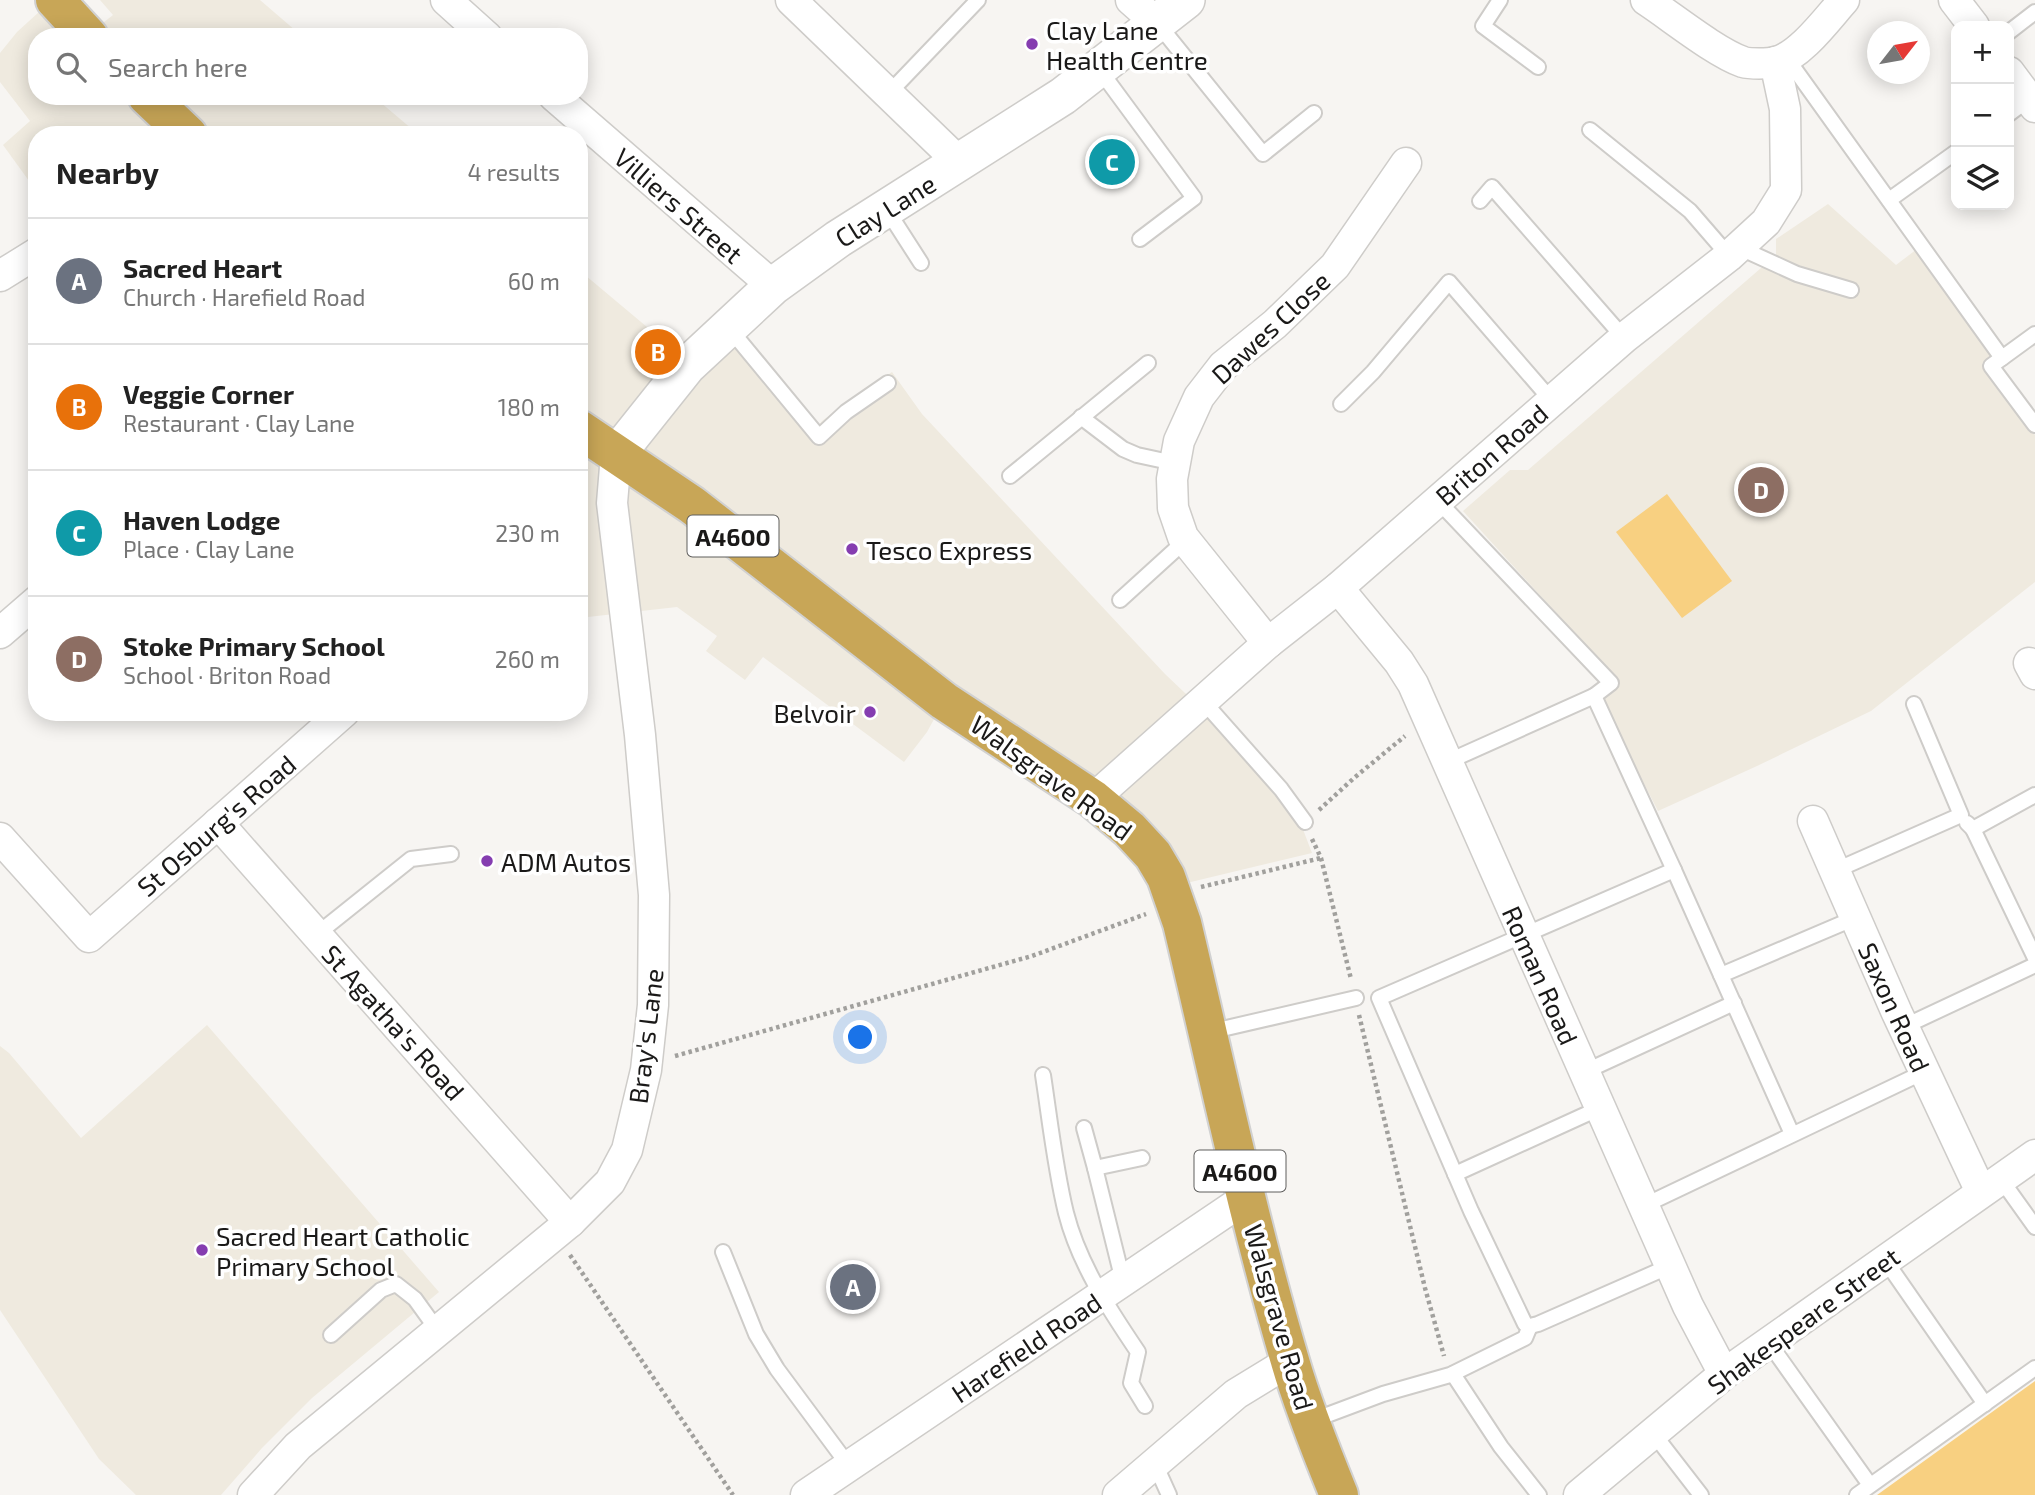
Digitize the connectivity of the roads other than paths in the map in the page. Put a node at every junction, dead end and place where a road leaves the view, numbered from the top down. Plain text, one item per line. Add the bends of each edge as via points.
1 (55, 0) edge
2 (446, 0) edge
3 (791, 0) edge
4 (978, 0) edge
5 (1186, 0) edge
6 (1500, 0) edge
7 (1646, 0) edge
8 (1844, 0) edge
9 (1954, 0) edge
10 (1144, 11) edge
11 (2035, 12) edge
12 (1970, 21) edge
13 (81, 28) edge
14 (477, 28) edge
15 (2014, 28) edge
16 (1781, 60) junction
17 (1538, 67) dead end
18 (1099, 68) junction
19 (2014, 84) edge
20 (888, 94) junction
21 (156, 105) edge
22 (564, 105) edge
23 (2024, 107) edge
24 (1314, 113) dead end
25 (178, 126) edge
26 (1590, 130) dead end
27 (1951, 156) edge
28 (960, 163) junction
29 (1406, 163) dead end
30 (1889, 200) junction
31 (1480, 201) dead end
32 (886, 209) junction
33 (1140, 239) dead end
34 (1733, 251) junction
35 (28, 259) edge
36 (922, 263) dead end
37 (0, 276) edge
38 (773, 286) junction
39 (1851, 290) dead end
40 (729, 328) junction
41 (2035, 334) edge
42 (1625, 338) junction
43 (2002, 358) junction
44 (1148, 363) dead end
45 (888, 383) dead end
46 (1552, 401) junction
47 (1341, 404) dead end
48 (1081, 417) junction
49 (2035, 425) edge
50 (588, 435) edge
51 (616, 455) junction
52 (1174, 463) junction
53 (1010, 476) dead end
54 (1438, 501) junction
55 (1186, 540) junction
56 (1338, 588) junction
57 (1120, 600) dead end
58 (28, 609) edge
59 (0, 633) edge
60 (1268, 643) junction
61 (1594, 696) junction
62 (1203, 701) junction
63 (1914, 704) dead end
64 (334, 721) edge
65 (1447, 762) junction
66 (2035, 795) edge
67 (1093, 799) junction
68 (1961, 815) junction
69 (1812, 821) dead end
70 (1305, 822) dead end
71 (218, 823) junction
72 (1973, 829) junction
73 (0, 838) edge
74 (451, 854) dead end
75 (1674, 870) junction
76 (1834, 871) junction
77 (1855, 918) junction
78 (316, 935) junction
79 (1524, 936) junction
80 (2035, 958) edge
81 (2035, 965) edge
82 (1721, 975) junction
83 (1356, 998) dead end
84 (1734, 1003) junction
85 (1903, 1027) junction
86 (1208, 1032) junction
87 (1584, 1072) junction
88 (1924, 1072) junction
89 (1043, 1075) dead end
90 (1600, 1108) junction
91 (1084, 1128) dead end
92 (1792, 1134) junction
93 (2035, 1154) edge
94 (1142, 1158) dead end
95 (1095, 1168) junction
96 (1455, 1174) junction
97 (1991, 1185) junction
98 (1246, 1198) junction
99 (1643, 1206) junction
100 (2035, 1227) edge
101 (563, 1228) junction
102 (723, 1252) dead end
103 (1885, 1260) junction
104 (1670, 1266) junction
105 (1112, 1289) junction
106 (1530, 1326) junction
107 (438, 1331) junction
108 (331, 1335) dead end
109 (1769, 1343) junction
110 (1290, 1361) junction
111 (2035, 1368) edge
112 (1453, 1374) junction
113 (1724, 1374) junction
114 (1985, 1404) junction
115 (1145, 1406) dead end
116 (1310, 1421) junction
117 (1653, 1433) junction
118 (1156, 1464) junction
119 (849, 1466) junction
120 (1870, 1485) junction
121 (253, 1495) edge
122 (806, 1495) edge
123 (1118, 1495) edge
124 (1169, 1495) edge
125 (1339, 1495) edge
126 (1539, 1495) edge
127 (1579, 1495) edge
128 (1701, 1495) edge
129 (1857, 1495) edge

1 - 13 highway
2 - 14 street
3 - 20 street
4 - 20 lane
5 - 10 street, Clay Lane
6 - 17 lane via 1483,26
7 - 16 street via 1745,63
8 - 16 street via 1807,41
9 - 12 street
10 - 18 street, Clay Lane
10 - 24 lane via 1263,154
11 - 15 lane
16 - 30 lane
16 - 34 street, Briton Road via 1786,190 1766,222
18 - 28 street, Clay Lane
18 - 33 lane via 1195,198
19 - 23 street
20 - 28 street
21 - 25 highway
22 - 38 street, Villiers Street
26 - 34 lane
27 - 30 lane
28 - 32 street, Clay Lane
29 - 52 street, Dawes Close via 1335,266 1213,376 1179,441
30 - 43 lane
31 - 42 lane via 1492,187
32 - 36 lane
32 - 38 street, Clay Lane
34 - 39 lane
34 - 42 street, Briton Road
35 - 37 street
38 - 40 street, Clay Lane
40 - 45 lane via 819,437
40 - 51 street, Clay Lane via 687,366
41 - 43 lane
42 - 46 street, Briton Road
43 - 49 lane via 1991,366
44 - 48 lane
46 - 47 lane via 1449,282
46 - 54 street, Briton Road
48 - 52 lane via 1123,449
48 - 53 lane
50 - 51 highway, Walsgrave Road / A4600
51 - 67 highway, Walsgrave Road / A4600 via 692,505 944,701
51 - 101 street, Bray's Lane via 611,503 640,734 654,895 649,1049 627,1150 610,1182
52 - 55 street, Dawes Close via 1173,508
54 - 56 street, Briton Road
54 - 61 lane via 1611,682
55 - 57 lane
55 - 60 street, Dawes Close
56 - 60 street, Briton Road
56 - 65 street, Roman Road via 1413,684
58 - 59 street
60 - 62 street, Briton Road
61 - 65 lane
61 - 75 lane
62 - 67 street, Briton Road
62 - 70 lane
63 - 68 lane
64 - 71 street, St Osburg's Road
65 - 79 street, Roman Road
66 - 72 lane
67 - 86 highway, Walsgrave Road / A4600 via 1146,847 1166,877
68 - 72 lane
68 - 76 lane
69 - 76 street, Saxon Road
71 - 73 street, St Osburg's Road via 89,937
71 - 78 street, St Agatha's Road
72 - 80 lane
74 - 78 lane via 411,859
75 - 79 lane
75 - 82 lane
76 - 77 street, Saxon Road
77 - 82 lane
77 - 85 street, Saxon Road
78 - 101 street, St Agatha's Road
79 - 87 street, Roman Road
79 - 96 lane via 1380,998
81 - 85 lane
82 - 84 lane
83 - 86 lane
84 - 87 lane
84 - 92 lane
85 - 88 street, Saxon Road
86 - 98 highway, Walsgrave Road / A4600
87 - 90 street, Roman Road
88 - 92 lane
88 - 97 street, Saxon Road
89 - 105 lane via 1066,1215 1078,1248
90 - 96 lane
90 - 99 street, Roman Road
91 - 95 lane
92 - 99 lane
93 - 97 street, Shakespeare Street
94 - 95 lane
95 - 105 lane
96 - 106 lane via 1520,1318
97 - 100 lane
97 - 103 street, Shakespeare Street
98 - 105 street, Harefield Road
98 - 110 highway, Walsgrave Road / A4600
99 - 104 street, Roman Road
101 - 107 street, Bray's Lane
102 - 119 lane via 755,1334
103 - 109 street, Shakespeare Street
103 - 114 lane
104 - 106 lane
104 - 113 street, Roman Road
105 - 115 lane via 1138,1352 1131,1383
105 - 119 street, Harefield Road
106 - 112 lane via 1525,1338
107 - 108 lane via 415,1299 396,1284 381,1290
107 - 121 street, Bray's Lane via 298,1446
109 - 113 street, Shakespeare Street
109 - 120 lane
110 - 116 highway, Walsgrave Road / A4600
110 - 118 street via 1236,1394
111 - 114 lane
112 - 116 lane
112 - 126 lane via 1500,1447
113 - 117 street, Shakespeare Street
114 - 120 lane
116 - 125 highway, Walsgrave Road / A4600
117 - 127 street, Shakespeare Street
117 - 128 lane
118 - 123 street
118 - 124 lane
119 - 122 street, Harefield Road
120 - 129 lane

